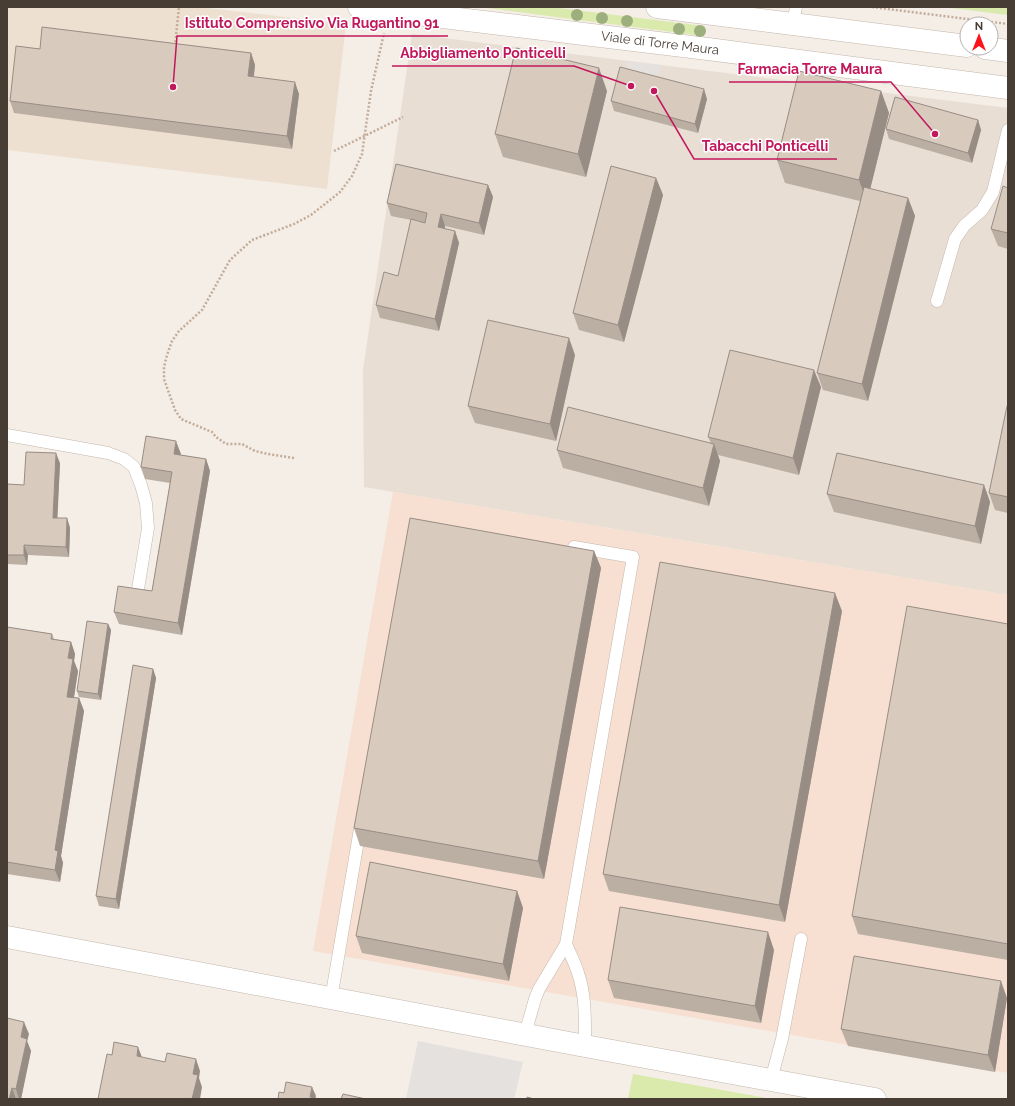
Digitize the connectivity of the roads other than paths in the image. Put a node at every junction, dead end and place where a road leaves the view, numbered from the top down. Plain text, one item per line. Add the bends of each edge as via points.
1 (359, 7) edge
2 (657, 7) edge
3 (794, 15) edge
4 (959, 45) edge
5 (1008, 88) edge
6 (1008, 130) edge
7 (937, 301) dead end
8 (7, 435) edge
9 (563, 545) edge
10 (138, 589) edge
11 (363, 809) edge
12 (7, 938) edge
13 (800, 939) dead end
14 (566, 944) junction
15 (331, 999) junction
16 (524, 1034) junction
17 (585, 1046) junction
18 (771, 1080) junction
19 (875, 1099) edge

1 - 5 street, Viale di Torre Maura
2 - 3 street
3 - 4 street
6 - 7 lane via 994,192 982,210 964,226 955,239
8 - 10 lane via 108,453 124,459 134,467 146,503 148,528
9 - 14 lane via 633,557
11 - 15 lane
12 - 15 street
13 - 18 lane via 782,1039
14 - 16 lane via 539,989
14 - 17 lane via 582,986
15 - 16 street
16 - 17 street
17 - 18 street
18 - 19 street

